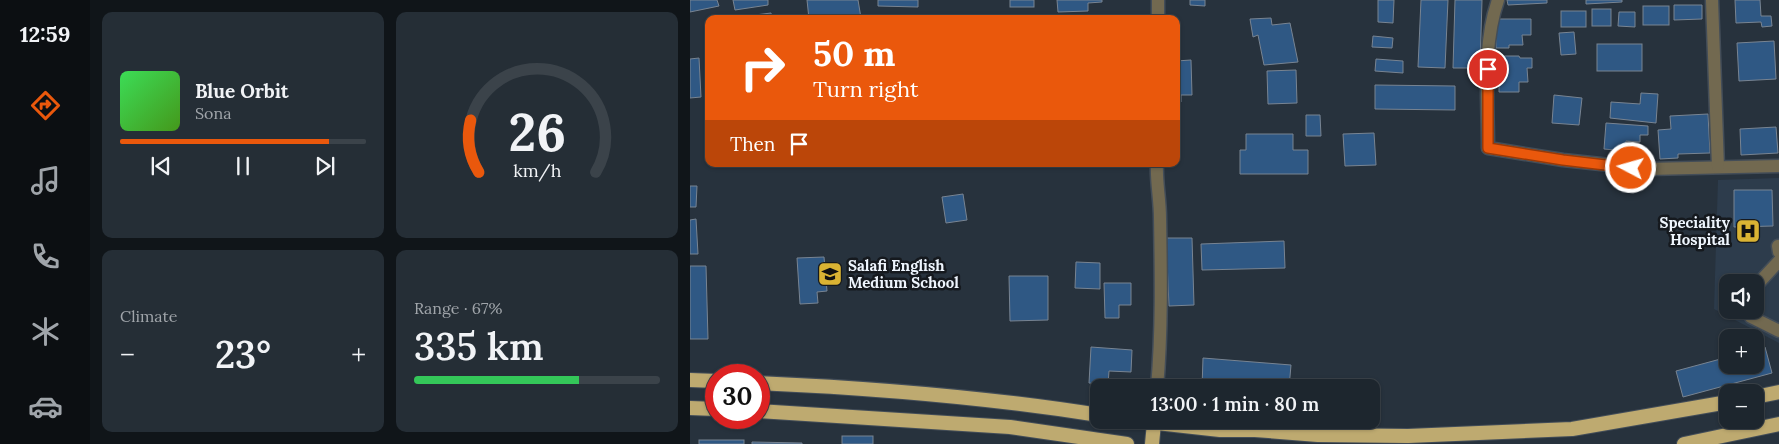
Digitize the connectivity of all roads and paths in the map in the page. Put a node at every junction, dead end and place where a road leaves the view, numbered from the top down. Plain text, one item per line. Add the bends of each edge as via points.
1 (1158, 0) edge
2 (1498, 0) edge
3 (1712, 0) edge
4 (1158, 15) edge
5 (1779, 166) edge
6 (1157, 167) edge
7 (1718, 167) junction
8 (1779, 261) edge
9 (1764, 277) edge
10 (1755, 319) edge
11 (1779, 331) edge
12 (1158, 379) edge
13 (690, 380) edge
14 (705, 381) edge
15 (770, 383) edge
16 (1779, 392) edge
17 (1764, 394) edge
18 (1719, 404) edge
19 (690, 408) edge
20 (705, 409) edge
21 (770, 412) edge
22 (1090, 413) edge
23 (1779, 424) edge
24 (1153, 429) edge
25 (1212, 429) edge
26 (1106, 442) edge
27 (1127, 444) edge
28 (1152, 444) edge
29 (1684, 444) edge

1 - 4 street
2 - 7 street via 1491,21 1488,148 1648,169
3 - 7 street
5 - 7 street
6 - 12 street via 1161,343
8 - 9 street
10 - 11 street
13 - 14 highway
15 - 22 highway via 973,398
16 - 17 highway
18 - 25 highway via 1572,429 1382,436
19 - 20 highway
21 - 26 highway via 1010,427
23 - 29 highway
24 - 28 highway
26 - 27 highway

